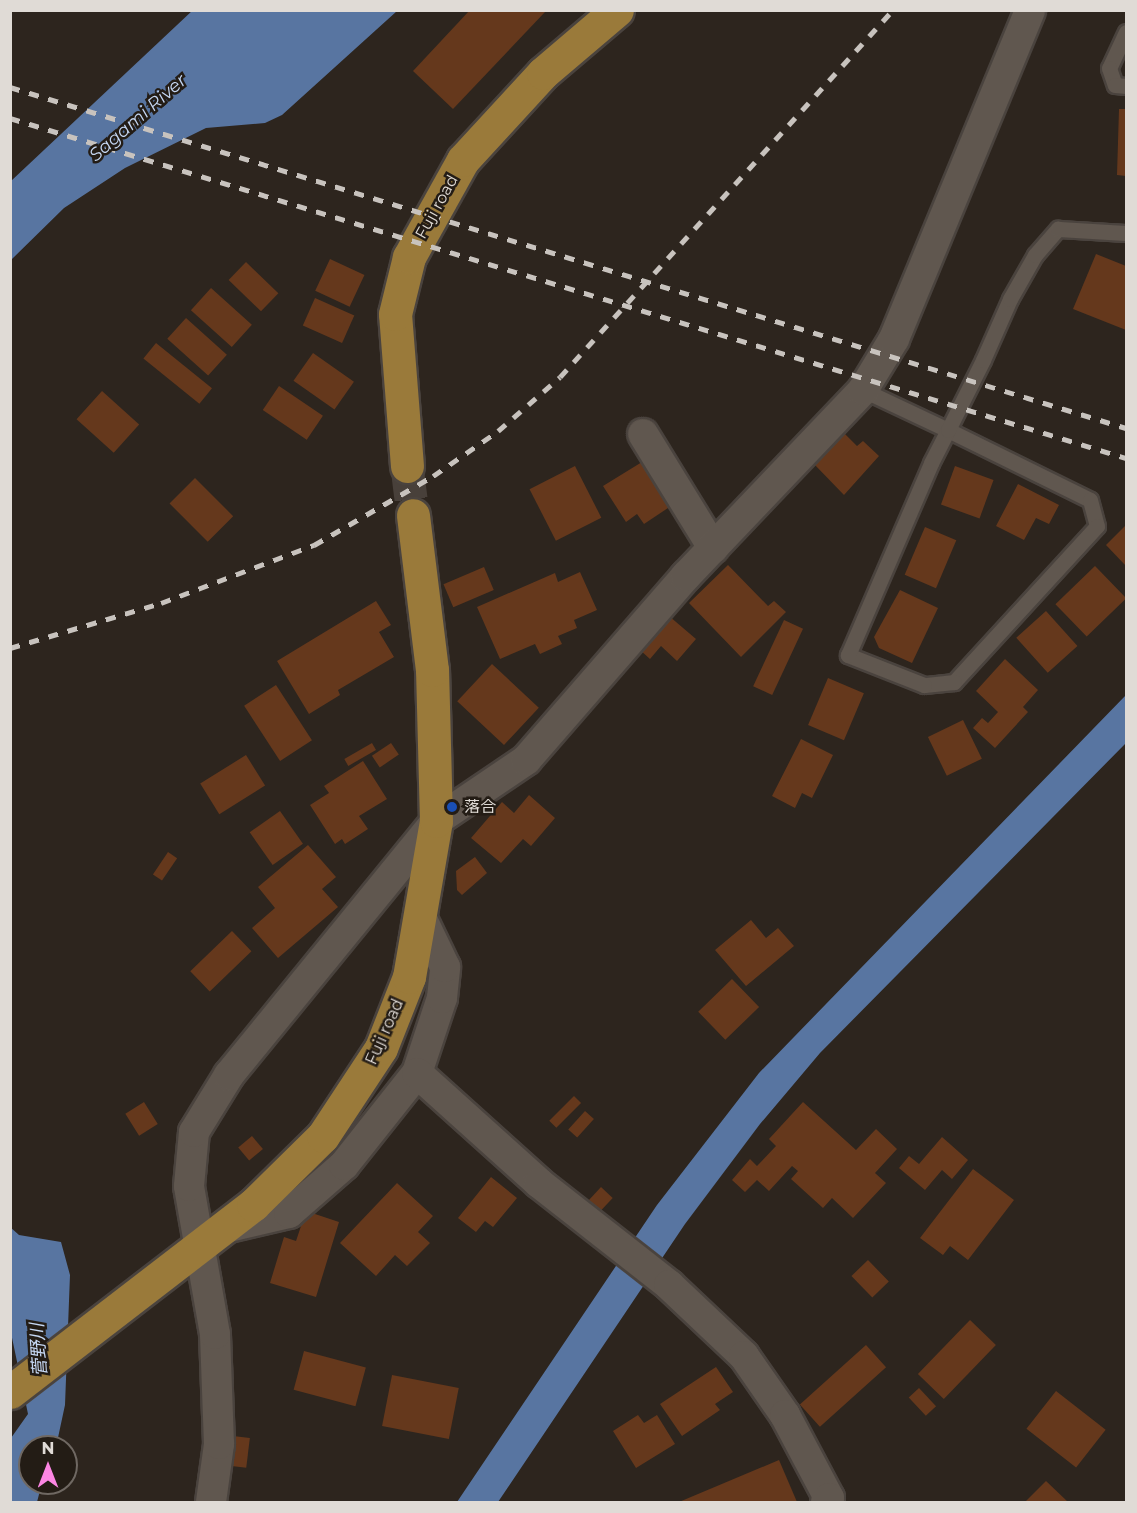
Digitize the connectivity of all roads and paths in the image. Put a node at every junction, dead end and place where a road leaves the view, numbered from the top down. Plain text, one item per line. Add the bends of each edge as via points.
1 (617, 10) edge
2 (1030, 10) edge
3 (1126, 32) edge
4 (1126, 86) edge
5 (1126, 233) edge
6 (863, 390) junction
7 (948, 430) junction
8 (643, 434) dead end
9 (407, 466) tunnel mouth
10 (413, 515) tunnel mouth
11 (713, 548) junction
12 (436, 821) junction
13 (421, 917) junction
14 (417, 1073) junction
15 (212, 1237) junction
16 (10, 1392) edge
17 (211, 1503) edge
18 (826, 1503) edge

1 - 9 highway, Fuji road via 543,74 464,160 409,257 395,314
2 - 6 street via 894,339
3 - 4 lane via 1109,68 1115,85
5 - 7 lane via 1058,229 1035,255 1010,299
6 - 7 lane
6 - 11 street
7 - 7 lane via 848,656 924,685 954,682 1097,526 1090,500
8 - 11 street
10 - 12 highway, Fuji road via 432,670
11 - 12 street via 525,760
12 - 13 highway, Fuji road
12 - 15 street via 229,1076 194,1132 189,1186
13 - 14 street via 445,967 442,998
13 - 15 highway, Fuji road via 409,977 381,1048 355,1092 323,1136
14 - 15 street via 344,1165 289,1213
14 - 18 street via 539,1183 669,1285 744,1356 785,1415 829,1498
15 - 16 highway, Fuji road
15 - 17 street via 219,1444

